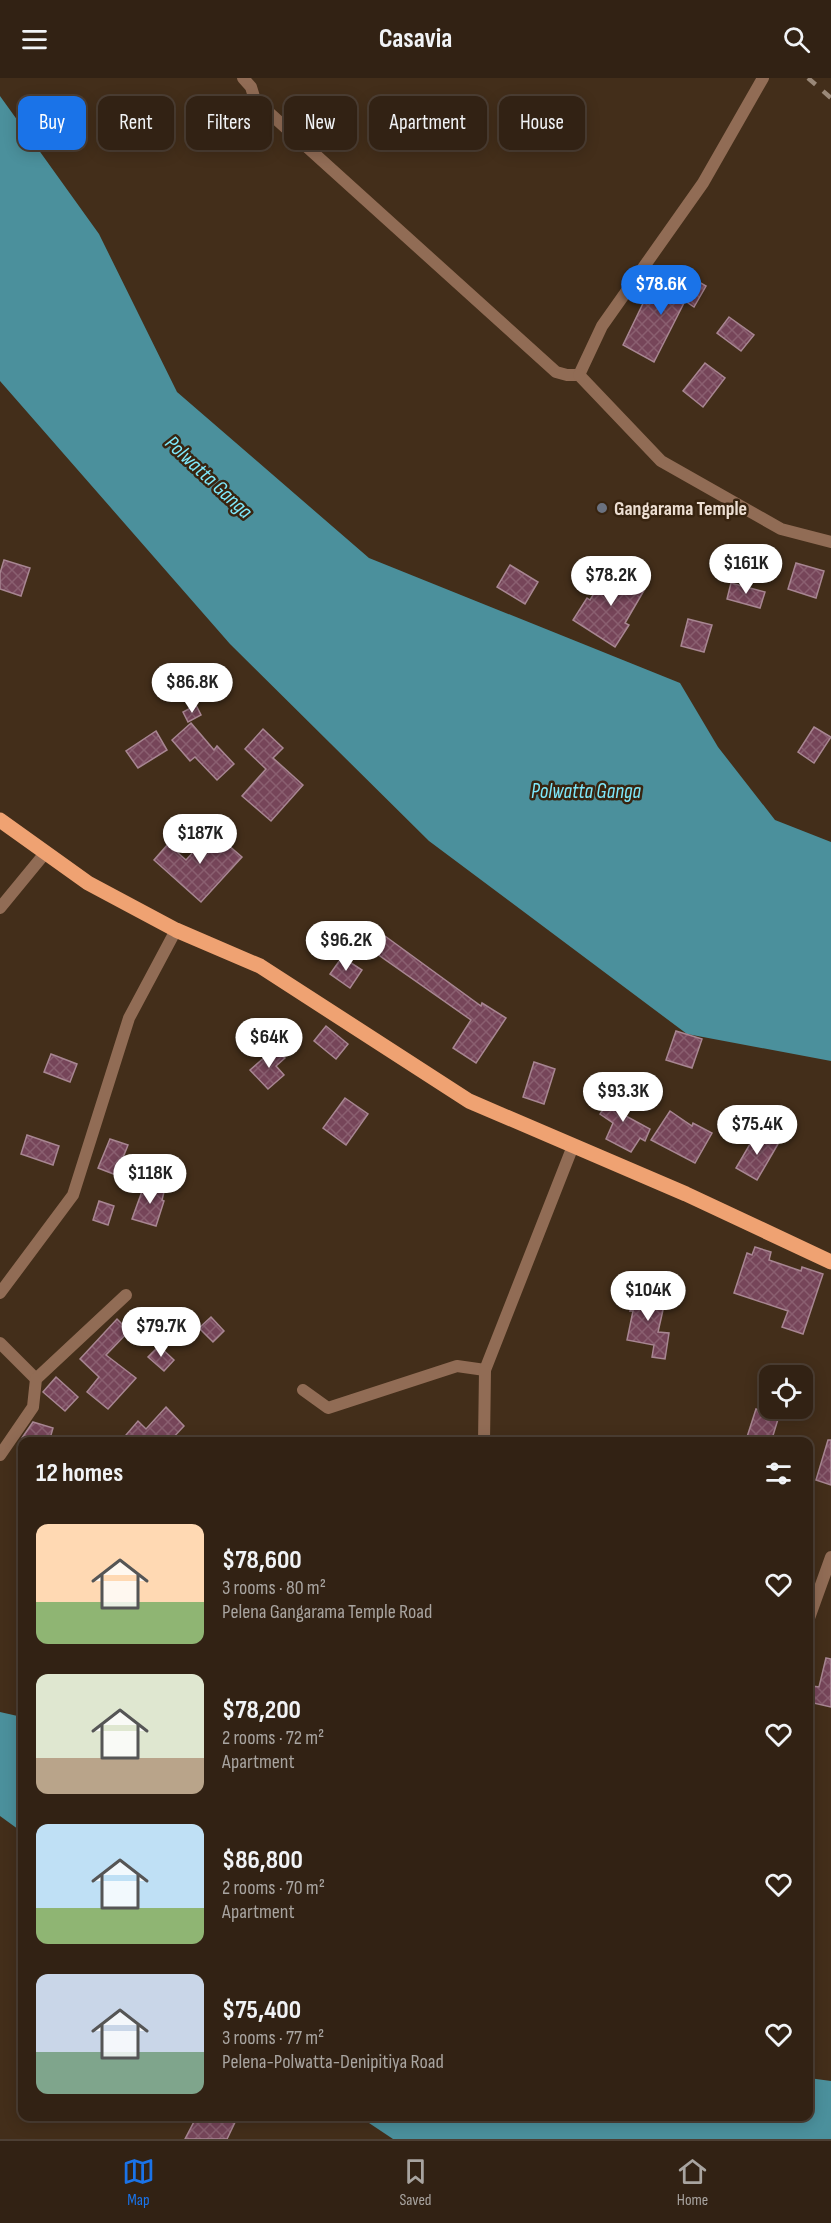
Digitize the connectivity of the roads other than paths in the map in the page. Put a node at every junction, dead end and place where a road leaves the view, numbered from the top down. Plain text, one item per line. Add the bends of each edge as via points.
1 (762, 78) edge
2 (251, 81) edge
3 (579, 375) junction
4 (831, 543) edge
5 (0, 820) edge
6 (46, 852) junction
7 (0, 908) edge
8 (176, 930) junction
9 (573, 1146) junction
10 (831, 1262) edge
11 (0, 1293) edge
12 (126, 1295) dead end
13 (0, 1343) edge
14 (485, 1370) junction
15 (36, 1379) junction
16 (303, 1390) dead end
17 (484, 1437) edge
18 (0, 1455) edge
19 (831, 1557) edge
20 (813, 1607) edge

1 - 3 street via 703,183 602,326
2 - 3 street via 255,100 556,372
3 - 4 street via 662,460 781,529
5 - 6 main road
6 - 7 street
6 - 8 main road via 127,906
8 - 9 main road via 260,966 469,1101
8 - 11 street via 129,1018 73,1195
9 - 10 main road
9 - 14 street
12 - 15 street
13 - 15 street
14 - 16 street via 457,1366 328,1408
14 - 17 street
15 - 18 street via 33,1407
19 - 20 street

